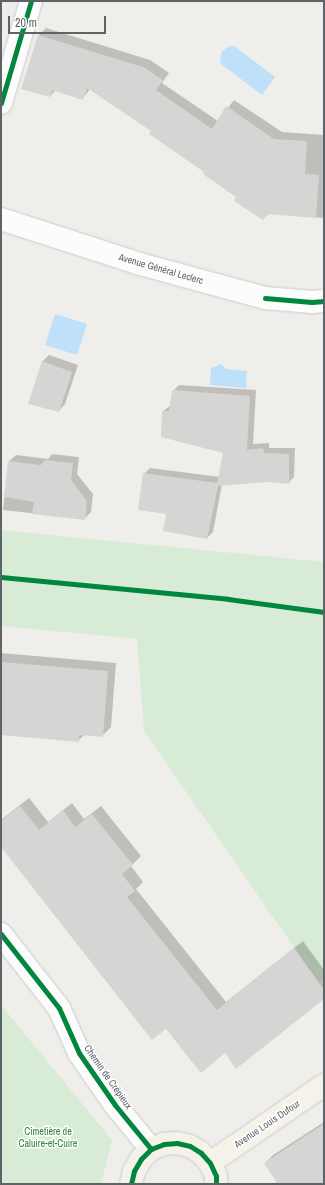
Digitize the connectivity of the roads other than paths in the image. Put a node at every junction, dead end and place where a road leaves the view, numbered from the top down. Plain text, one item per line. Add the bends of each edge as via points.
1 (30, 1) edge
2 (1, 103) edge
3 (1, 219) edge
4 (324, 301) edge
5 (1, 934) edge
6 (324, 1085) edge
7 (151, 1149) junction
8 (210, 1163) junction
9 (131, 1184) edge
10 (216, 1184) edge

1 - 2 street
3 - 4 street, Avenue Général Leclerc via 140,264 265,298
5 - 7 street, Chemin de Crépieux via 59,1008 79,1053 115,1105
6 - 8 main road, Avenue Louis Dufour
7 - 8 main road via 177,1143 190,1146
7 - 9 main road via 134,1171
8 - 10 main road via 216,1176

